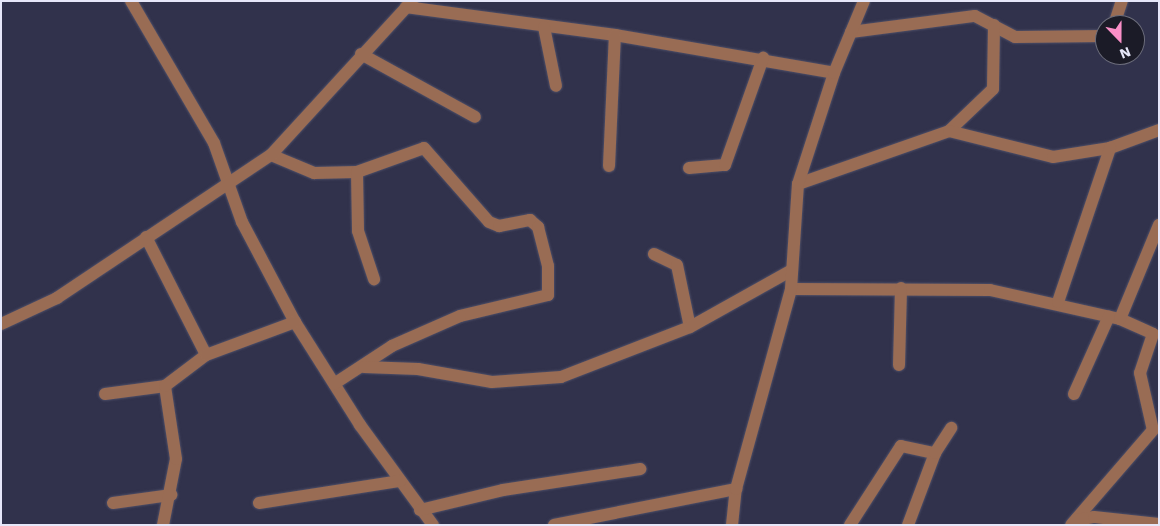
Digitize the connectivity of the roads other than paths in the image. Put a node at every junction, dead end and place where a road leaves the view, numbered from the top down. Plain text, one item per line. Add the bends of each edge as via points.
1 (131, 1) edge
2 (864, 1) edge
3 (1122, 1) edge
4 (409, 4) edge
5 (1117, 15) edge
6 (994, 25) junction
7 (544, 27) junction
8 (851, 32) junction
9 (615, 35) junction
10 (1095, 36) edge
11 (361, 54) junction
12 (763, 58) junction
13 (834, 72) junction
14 (556, 86) dead end
15 (476, 117) dead end
16 (949, 130) junction
17 (1159, 130) edge
18 (1110, 148) junction
19 (271, 155) junction
20 (609, 166) dead end
21 (689, 168) dead end
22 (358, 172) junction
23 (229, 182) junction
24 (798, 184) junction
25 (1159, 225) edge
26 (146, 236) junction
27 (654, 254) dead end
28 (790, 271) junction
29 (374, 279) dead end
30 (901, 288) junction
31 (790, 289) junction
32 (1058, 302) junction
33 (1115, 317) junction
34 (295, 322) junction
35 (1, 324) edge
36 (690, 327) junction
37 (1156, 335) edge
38 (206, 355) junction
39 (899, 365) dead end
40 (364, 367) junction
41 (334, 384) junction
42 (165, 386) junction
43 (105, 394) dead end
44 (1074, 394) dead end
45 (951, 428) dead end
46 (936, 452) junction
47 (640, 469) dead end
48 (400, 482) junction
49 (736, 489) junction
50 (170, 495) junction
51 (113, 503) dead end
52 (259, 503) dead end
53 (420, 510) junction
54 (1073, 522) edge
55 (1159, 524) edge
56 (163, 525) edge
57 (433, 525) edge
58 (554, 525) edge
59 (732, 525) edge
60 (850, 525) edge
61 (908, 525) edge

1 - 23 street via 194,105
2 - 8 street
3 - 5 street
4 - 7 street
4 - 11 street
6 - 8 street via 975,16
6 - 10 street via 1015,37
6 - 16 street via 993,90
7 - 9 street
7 - 14 street
8 - 13 street
9 - 12 street
9 - 20 street
11 - 15 street
11 - 19 street
12 - 13 street
12 - 21 street via 725,165
13 - 24 street
16 - 18 street via 1053,157
16 - 24 street
17 - 18 street
18 - 32 street
19 - 22 street via 314,173
19 - 23 street
22 - 29 street via 358,231
22 - 40 street via 424,148 489,222 499,226 535,222 550,287 548,295 538,300 451,320 392,346
23 - 26 street
23 - 34 street via 256,252
24 - 28 street
25 - 33 street
26 - 35 street via 57,298
26 - 38 street
27 - 36 street via 677,265
28 - 31 street
28 - 36 street
30 - 31 street
30 - 32 street via 990,290
30 - 39 street
31 - 49 street
32 - 33 street
33 - 37 street
33 - 44 street
34 - 38 street
34 - 41 street
36 - 40 street via 593,368 536,381 492,382 418,369
37 - 54 street via 1140,381 1153,430
38 - 42 street
40 - 41 street
41 - 48 street
42 - 43 street
42 - 50 street via 176,459
45 - 46 street
46 - 60 street via 901,446
46 - 61 street
47 - 53 street via 503,490
48 - 52 street
48 - 53 street
49 - 58 street
49 - 59 street
50 - 51 street
50 - 56 street
53 - 57 street
54 - 55 street via 1094,518

